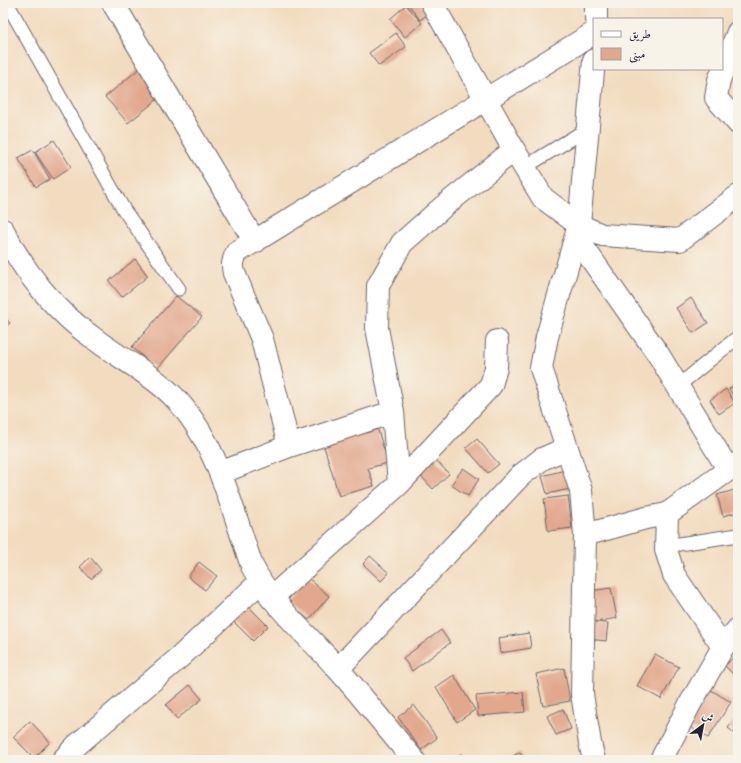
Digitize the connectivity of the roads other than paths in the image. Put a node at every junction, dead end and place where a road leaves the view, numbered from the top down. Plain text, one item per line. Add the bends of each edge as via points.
1 (7, 3) edge
2 (112, 3) edge
3 (432, 3) edge
4 (596, 3) edge
5 (596, 18) edge
6 (738, 32) edge
7 (593, 34) edge
8 (593, 70) edge
9 (723, 70) edge
10 (723, 70) edge
11 (486, 100) junction
12 (738, 123) edge
13 (589, 128) junction
14 (520, 159) junction
15 (738, 196) edge
16 (3, 230) edge
17 (578, 231) junction
18 (255, 242) junction
19 (10, 262) edge
20 (179, 289) dead end
21 (738, 337) edge
22 (497, 341) dead end
23 (678, 386) junction
24 (393, 412) junction
25 (289, 446) junction
26 (567, 448) junction
27 (733, 466) edge
28 (220, 473) junction
29 (399, 484) junction
30 (667, 514) junction
31 (585, 535) junction
32 (738, 535) edge
33 (666, 546) junction
34 (266, 590) junction
35 (738, 629) edge
36 (723, 647) junction
37 (338, 669) junction
38 (63, 760) edge
39 (414, 760) edge
40 (594, 760) edge
41 (661, 760) edge

1 - 20 lane via 124,210
2 - 18 street
3 - 11 street
4 - 5 street
6 - 9 street
7 - 11 street
8 - 13 street
10 - 12 street via 716,98
11 - 14 street
11 - 18 street
13 - 14 lane
13 - 17 street
14 - 17 street via 543,198
14 - 24 street via 444,206 402,243 378,286 377,328
15 - 17 street via 680,240
16 - 19 street
17 - 23 street
17 - 26 street via 546,338 541,368
18 - 25 street via 238,252 232,266 262,339
19 - 28 street via 35,281 55,304 95,340 154,379 172,395 201,431
21 - 23 lane
22 - 29 street via 496,368 491,385
23 - 27 street
24 - 25 street
24 - 29 street
25 - 28 street
26 - 31 street via 581,491
26 - 37 street via 542,459 520,476
27 - 30 street
28 - 34 street via 252,566
29 - 34 street
30 - 31 street
30 - 33 street
31 - 40 street via 582,694
32 - 33 lane
33 - 36 street via 674,575
34 - 37 street
34 - 38 street via 180,657 78,744
35 - 36 street
36 - 41 street
37 - 39 street

